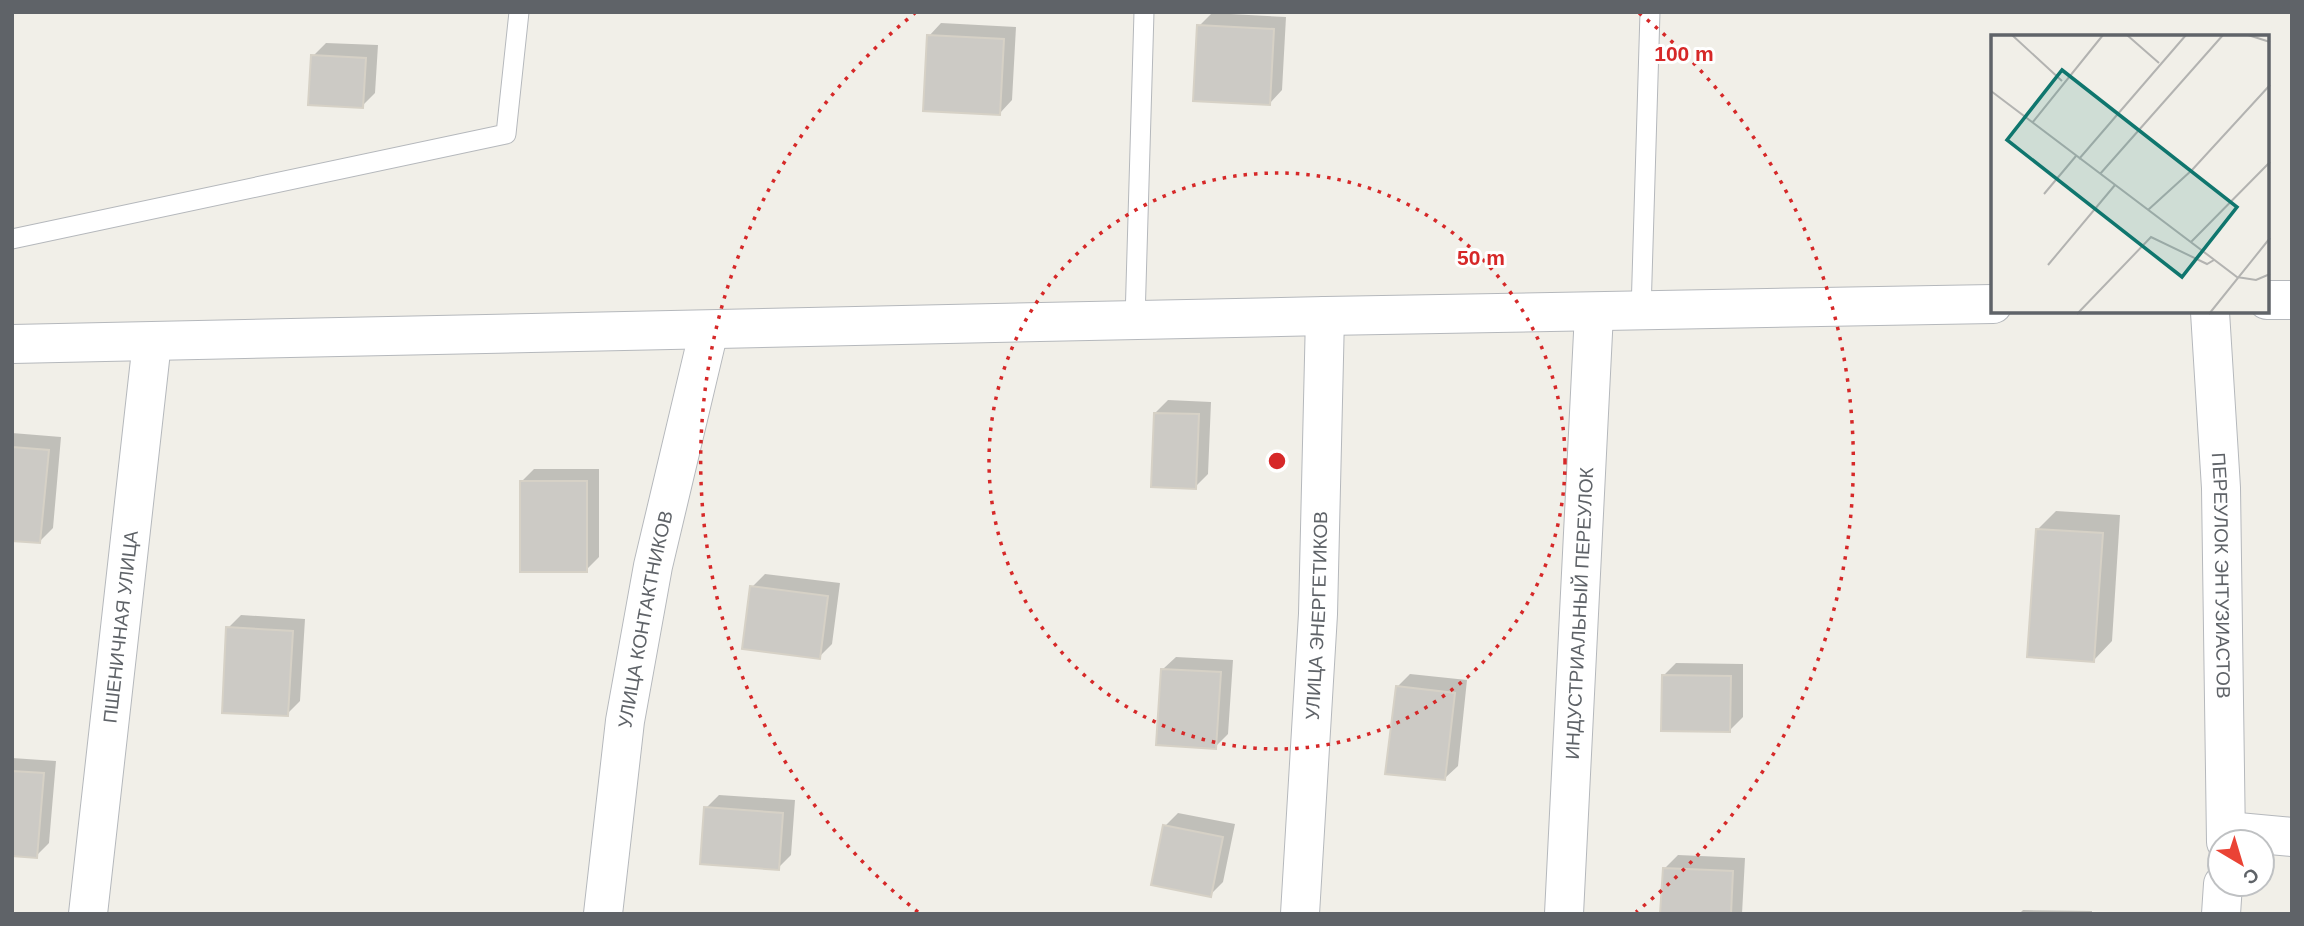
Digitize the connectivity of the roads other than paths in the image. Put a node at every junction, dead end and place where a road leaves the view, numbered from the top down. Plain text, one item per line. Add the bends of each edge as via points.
1 (519, 12) edge
2 (1144, 12) edge
3 (1650, 12) edge
4 (12, 239) edge
5 (2269, 300) edge
6 (2292, 300) edge
7 (1991, 304) edge
8 (1641, 312) junction
9 (1594, 313) junction
10 (2210, 313) edge
11 (1325, 316) junction
12 (1135, 320) junction
13 (709, 330) junction
14 (152, 342) junction
15 (12, 344) edge
16 (2227, 828) edge
17 (88, 914) edge
18 (603, 914) edge
19 (1300, 914) edge
20 (1564, 914) edge

1 - 4 lane via 506,134
2 - 12 lane
3 - 8 lane
5 - 6 street
7 - 8 street
8 - 9 street
9 - 11 street
9 - 20 street, ИНДУСТРИАЛЬНЫЙ ПЕРЕУЛОК
10 - 16 street, ПЕРЕУЛОК ЭНТУЗИАСТОВ via 2221,488
11 - 12 street
11 - 19 street, УЛИЦА ЭНЕРГЕТИКОВ via 1318,614
12 - 13 street
13 - 14 street
13 - 18 street, УЛИЦА КОНТАКТНИКОВ via 653,566 625,721
14 - 15 street
14 - 17 street, ПШЕНИЧНАЯ УЛИЦА

